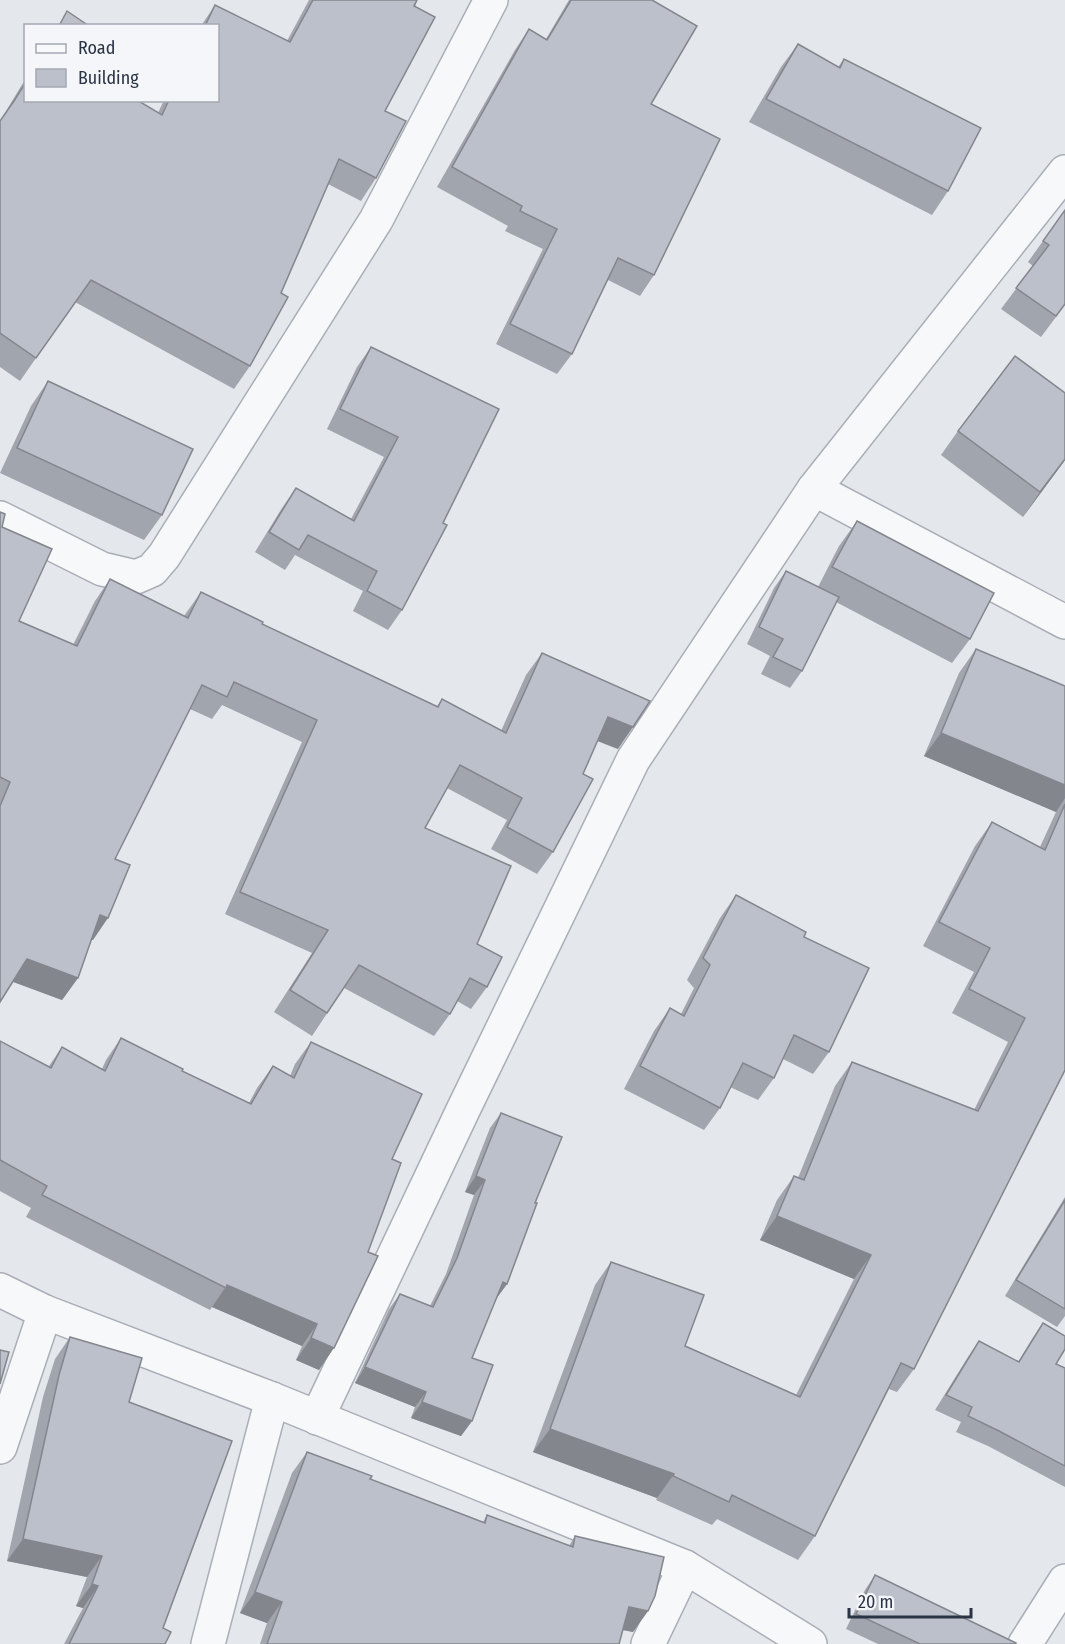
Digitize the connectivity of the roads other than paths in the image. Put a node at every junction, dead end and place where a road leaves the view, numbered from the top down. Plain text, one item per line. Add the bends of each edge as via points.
1 (491, 0) edge
2 (1065, 172) edge
3 (814, 489) junction
4 (0, 518) edge
5 (1065, 622) edge
6 (0, 1290) edge
7 (45, 1312) junction
8 (272, 1399) junction
9 (317, 1418) junction
10 (0, 1446) edge
11 (685, 1567) junction
12 (1065, 1581) edge
13 (208, 1644) edge
14 (648, 1644) edge
15 (810, 1644) edge
16 (1025, 1644) edge

1 - 4 street via 376,220 152,570 136,577 102,569
2 - 3 street
3 - 5 street
3 - 9 street via 633,760
6 - 7 street
7 - 8 street
7 - 10 street
8 - 9 street
8 - 13 street
9 - 11 street
11 - 14 street
11 - 15 street
12 - 16 street

